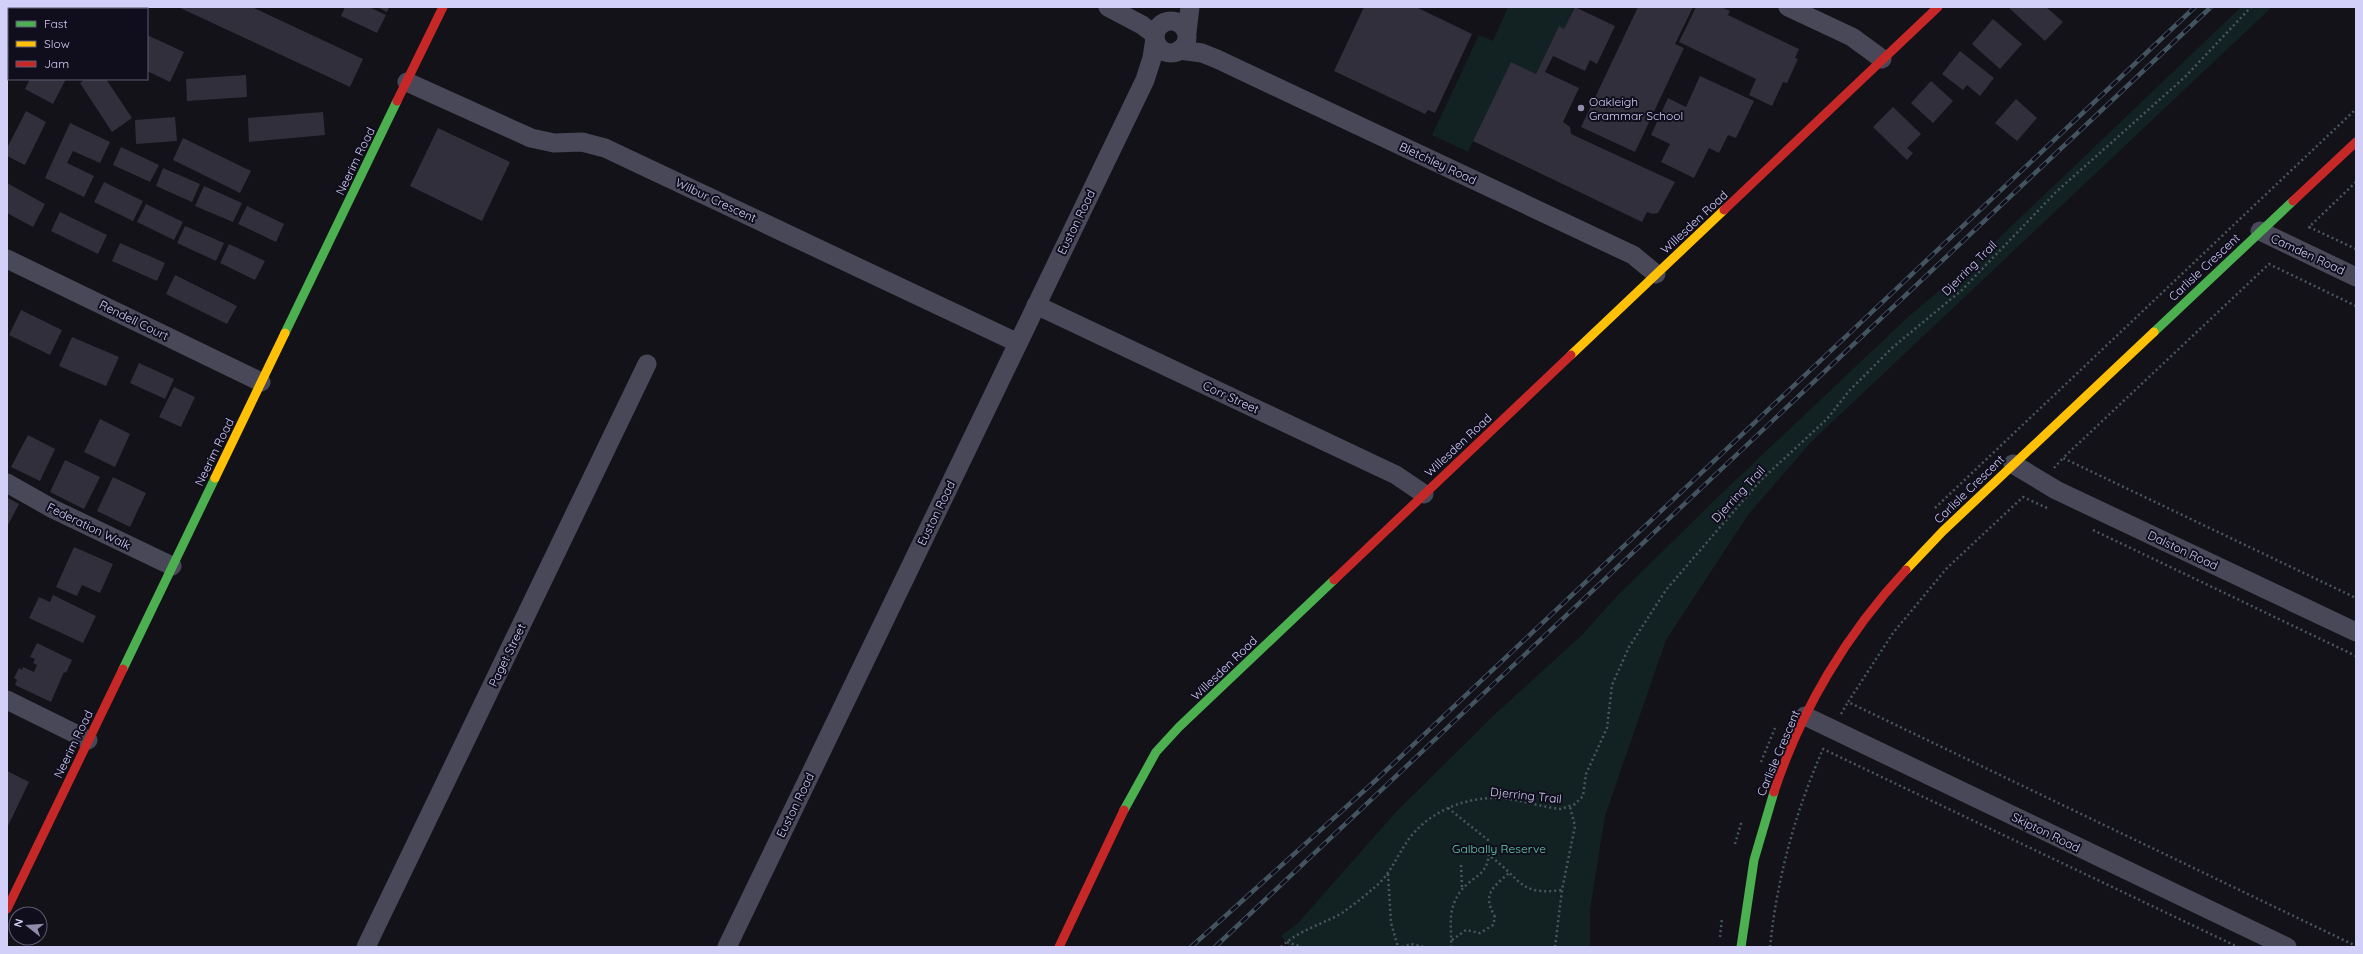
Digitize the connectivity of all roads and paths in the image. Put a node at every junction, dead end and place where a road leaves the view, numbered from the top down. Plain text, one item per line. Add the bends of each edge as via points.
1 (443, 7) edge
2 (1108, 7) edge
3 (1187, 7) edge
4 (1190, 7) edge
5 (1788, 7) edge
6 (1938, 7) edge
7 (2251, 7) edge
8 (1160, 29) junction
9 (1182, 42) junction
10 (1882, 60) junction
11 (1145, 80) junction
12 (407, 82) junction
13 (2356, 142) edge
14 (2356, 182) edge
15 (2260, 231) junction
16 (2356, 249) edge
17 (7, 259) edge
18 (1656, 274) junction
19 (2356, 277) edge
20 (1036, 305) junction
21 (2356, 306) edge
22 (1018, 343) junction
23 (647, 364) dead end
24 (261, 382) junction
25 (2013, 464) junction
26 (7, 483) edge
27 (1424, 494) junction
28 (2051, 511) dead end
29 (2087, 528) dead end
30 (172, 566) junction
31 (2356, 598) edge
32 (2356, 632) edge
33 (2356, 656) edge
34 (7, 700) edge
35 (1805, 716) junction
36 (88, 740) junction
37 (1570, 807) junction
38 (1448, 808) junction
39 (1490, 857) junction
40 (1461, 865) dead end
41 (1510, 872) junction
42 (1388, 874) junction
43 (1462, 889) junction
44 (1562, 890) junction
45 (7, 909) edge
46 (1452, 940) junction
47 (1287, 942) junction
48 (2356, 946) edge
49 (366, 947) edge
50 (727, 947) edge
51 (1059, 947) edge
52 (1281, 947) edge
53 (1302, 947) edge
54 (1398, 947) edge
55 (1402, 947) edge
56 (1425, 947) edge
57 (1451, 947) edge
58 (1555, 947) edge
59 (1741, 947) edge
60 (1770, 947) edge
61 (2238, 947) edge
62 (2287, 947) edge

1 - 12 street, Neerim Road
2 - 8 street
3 - 8 street
4 - 9 street
5 - 10 street via 1852,37
6 - 10 street, Willesden Road
7 - 37 path, Djerring Trail via 2185,77 2056,192 1962,290 1893,346 1849,391 1827,420 1761,480 1689,563 1644,622 1623,659 1612,685 1607,728 1586,774 1583,796
8 - 9 street via 1177,22
8 - 9 street via 1163,50
8 - 11 street, Euston Road
9 - 11 street, Euston Road
9 - 18 street, Bletchley Road via 1633,255
10 - 18 street, Willesden Road
11 - 20 street, Euston Road
12 - 22 street, Wilbur Crescent via 531,138 554,143 582,142 605,148
12 - 24 street, Neerim Road
13 - 15 street, Carlisle Crescent
14 - 16 path via 2309,227
15 - 19 street, Camden Road
15 - 25 street, Carlisle Crescent
17 - 24 street, Rendell Court
18 - 27 street, Willesden Road
20 - 22 street, Euston Road
20 - 27 street, Corr Street via 1396,476
21 - 31 path via 2269,264 2063,458
22 - 50 street, Euston Road
23 - 49 street, Paget Street
24 - 30 street, Neerim Road
25 - 32 street, Dalston Road via 2056,490
25 - 35 street, Carlisle Crescent via 1924,550 1876,602 1835,662
26 - 30 street, Federation Walk via 53,509
27 - 51 street, Willesden Road via 1184,722 1156,752 1138,782
28 - 48 path via 2023,497 1947,568 1893,633 1848,702
29 - 33 path
30 - 36 street, Neerim Road
34 - 36 street
35 - 59 street, Carlisle Crescent via 1781,770 1765,817 1752,872
35 - 62 street, Skipton Road
36 - 45 street, Neerim Road
37 - 38 path, Djerring Trail via 1555,808 1495,798 1470,800
37 - 44 path via 1575,826
38 - 39 path via 1488,840
38 - 42 path, Djerring Trail via 1428,820 1412,836
39 - 41 path
39 - 43 path via 1480,874
40 - 43 path
41 - 44 path via 1532,891
41 - 46 path via 1490,892 1489,904 1495,917 1493,925 1480,933 1466,930
42 - 47 path, Djerring Trail via 1341,913
42 - 54 path via 1391,923
43 - 46 path via 1451,910
44 - 58 path
46 - 57 path
47 - 52 path, Djerring Trail
47 - 53 path
55 - 56 path via 1411,944
60 - 61 path via 1788,843 1803,796 1823,750

